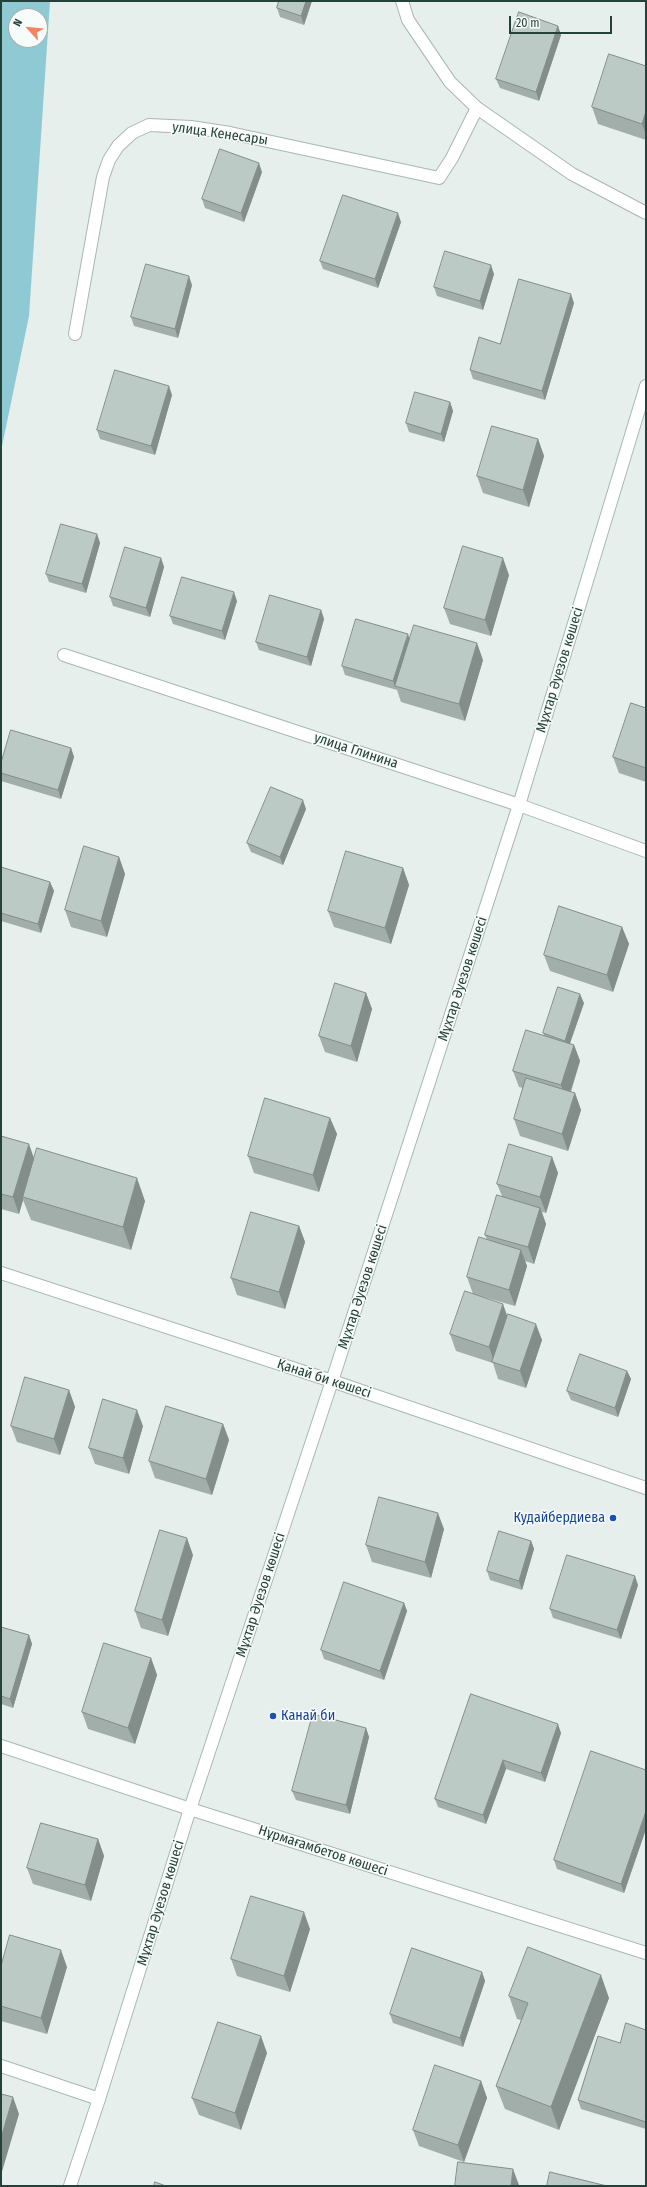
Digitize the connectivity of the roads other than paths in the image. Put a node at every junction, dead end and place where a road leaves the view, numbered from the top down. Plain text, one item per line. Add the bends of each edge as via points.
1 (402, 1) edge
2 (477, 108) junction
3 (646, 212) edge
4 (75, 334) dead end
5 (646, 386) edge
6 (64, 655) dead end
7 (519, 804) junction
8 (646, 851) edge
9 (1, 1273) edge
10 (332, 1381) junction
11 (646, 1488) edge
12 (1, 1746) edge
13 (190, 1809) junction
14 (646, 1953) edge
15 (1, 2066) edge
16 (99, 2100) junction
17 (70, 2186) edge

1 - 2 street via 408,20 450,82
2 - 3 street via 572,174
2 - 4 street, улица Кенесары via 439,178 300,146 224,132 149,125 132,132 118,146 109,160 103,177
5 - 7 street, Мұхтар Әуезов көшесі
6 - 7 street, улица Глинина
7 - 8 street, улица Глинина
7 - 10 street, Мұхтар Әуезов көшесі
9 - 10 street, Қанай би көшесі
10 - 11 street, Қанай би көшесі
10 - 13 street, Мұхтар Әуезов көшесі
12 - 13 street, Нұрмағамбетов көшесі
13 - 14 street, Нұрмағамбетов көшесі
13 - 16 street, Мұхтар Әуезов көшесі
15 - 16 street
16 - 17 street, Мұхтар Әуезов көшесі

